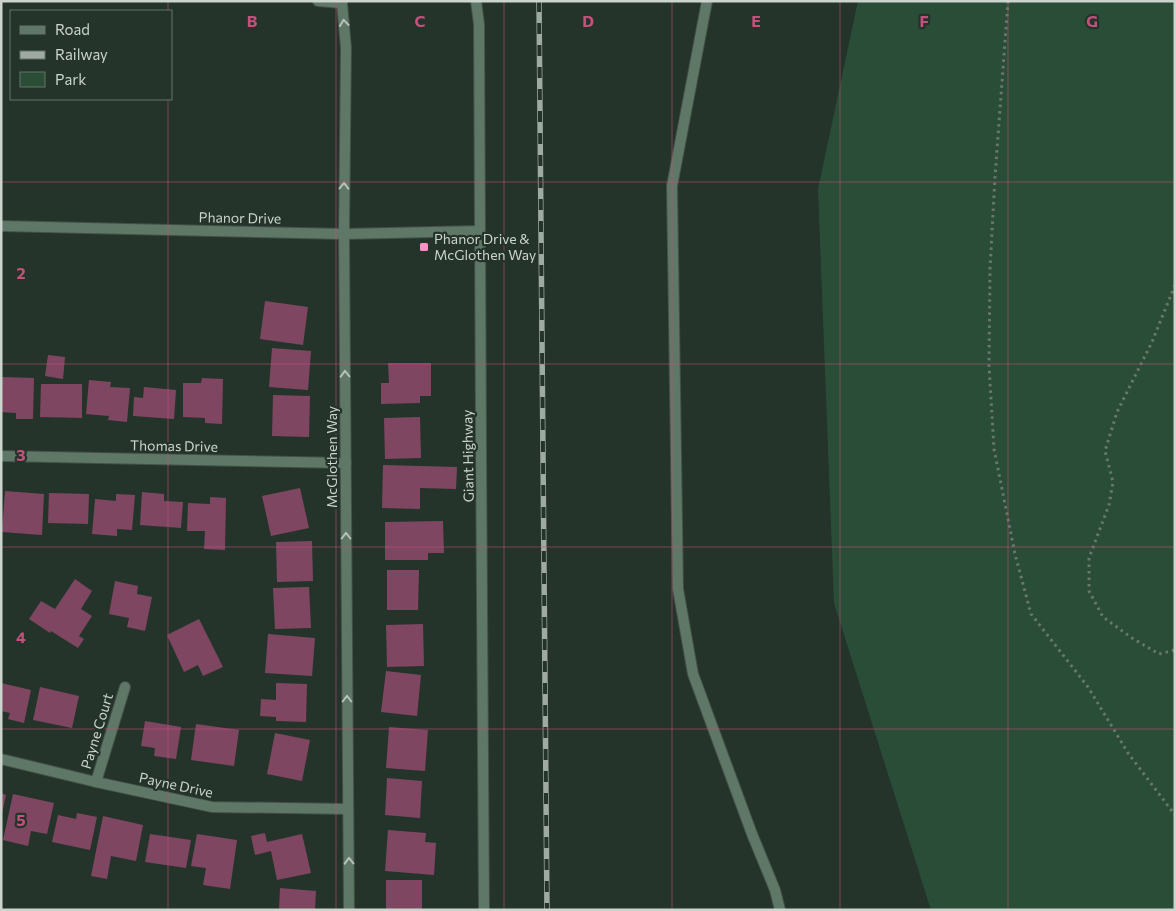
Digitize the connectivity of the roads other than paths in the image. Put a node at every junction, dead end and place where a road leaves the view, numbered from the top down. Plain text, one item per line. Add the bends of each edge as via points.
1 (318, 1) edge
2 (476, 1) edge
3 (707, 1) edge
4 (1, 226) edge
5 (479, 230) junction
6 (344, 234) junction
7 (1, 456) edge
8 (346, 463) junction
9 (125, 687) dead end
10 (1, 759) edge
11 (96, 782) junction
12 (348, 809) junction
13 (349, 910) edge
14 (484, 910) edge
15 (780, 910) edge

6 -> 1 street, McGlothen Way via 346,48 342,4
2 - 5 street, Giant Highway via 479,24
3 - 15 street via 672,186 678,589 693,674
4 - 6 street, Phanor Drive
5 - 6 street, Phanor Drive
5 - 14 street, Giant Highway
8 -> 6 street, McGlothen Way
7 - 8 street, Thomas Drive
12 -> 8 street, McGlothen Way
9 - 11 street, Payne Court
10 - 11 street, Payne Drive
11 - 12 street, Payne Drive via 212,807
13 -> 12 street, McGlothen Way

